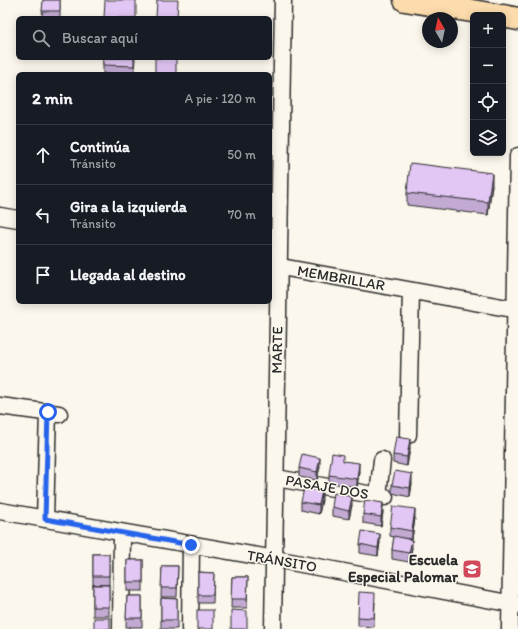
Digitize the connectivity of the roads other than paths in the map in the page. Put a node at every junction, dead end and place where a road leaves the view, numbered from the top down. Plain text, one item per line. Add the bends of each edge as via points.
1 (283, 0) edge
2 (405, 0) edge
3 (478, 12) edge
4 (506, 17) edge
5 (518, 19) edge
6 (518, 156) edge
7 (0, 216) edge
8 (16, 219) edge
9 (274, 266) edge
10 (411, 291) junction
11 (517, 310) edge
12 (0, 406) edge
13 (408, 435) dead end
14 (382, 460) dead end
15 (276, 478) junction
16 (0, 511) edge
17 (45, 519) junction
18 (122, 533) junction
19 (191, 545) junction
20 (275, 559) junction
21 (514, 604) edge
22 (121, 629) edge
23 (190, 629) edge
24 (273, 629) edge
25 (510, 629) edge

1 - 9 street, MARTE
2 - 3 main road
4 - 5 main road
6 - 11 street
7 - 8 street
9 - 10 street, MEMBRILLAR
9 - 15 street, MARTE
10 - 11 street, MEMBRILLAR
10 - 13 street
11 - 21 street
12 - 17 street via 53,413
14 - 15 street, PASAJE DOS via 381,496
15 - 20 street, MARTE
16 - 17 street, TRÁNSITO
17 - 18 street, TRÁNSITO
18 - 19 street, TRÁNSITO
18 - 22 street
19 - 20 street, TRÁNSITO
19 - 23 street
20 - 21 street, TRÁNSITO
20 - 24 street, MARTE
21 - 25 street

